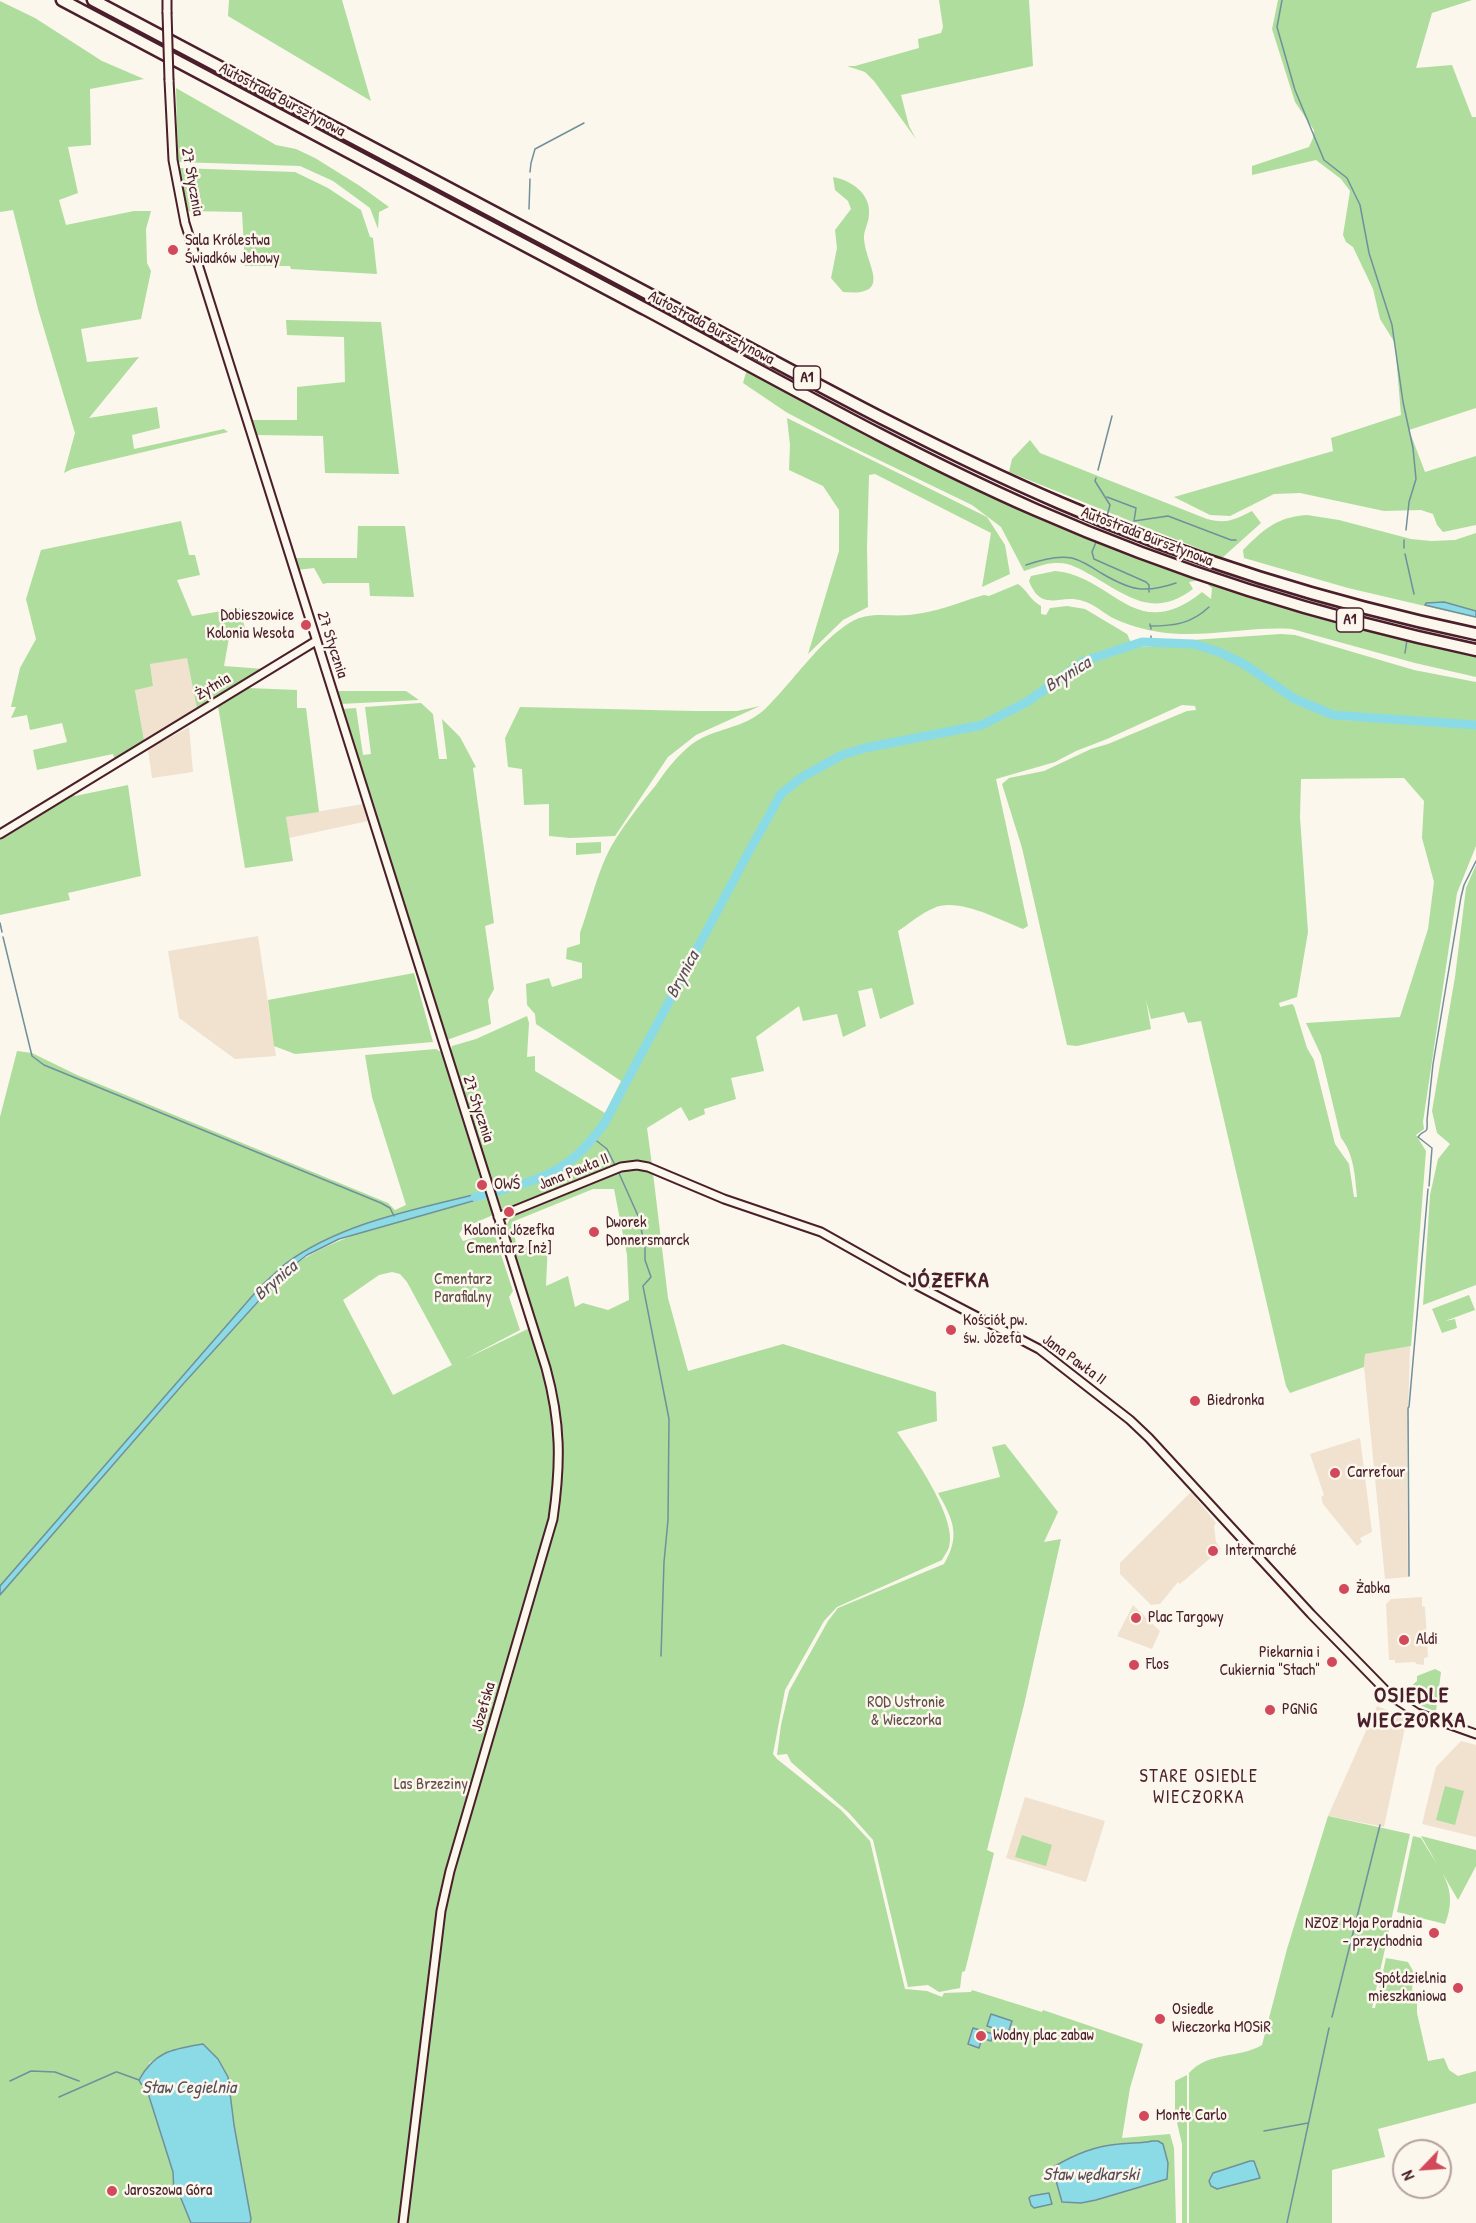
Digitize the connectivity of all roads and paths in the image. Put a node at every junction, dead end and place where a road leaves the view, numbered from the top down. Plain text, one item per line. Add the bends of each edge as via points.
1 (62, 0) edge
2 (93, 0) edge
3 (167, 0) edge
4 (1476, 634) edge
5 (316, 641) junction
6 (1476, 650) edge
7 (0, 834) edge
8 (494, 1203) joint
9 (498, 1217) junction
10 (1476, 1734) edge
11 (403, 2223) edge

1 - 6 highway, Autostrada Bursztynowa / A1 via 870,429 1028,506 1241,588 1346,619
2 - 4 highway, Autostrada Bursztynowa / A1 via 855,404 996,474 1101,520 1246,573 1370,609
3 - 5 street, 27 Stycznia, bridge via 173,160 182,210
5 - 7 street, Żytnia
5 - 8 street, 27 Stycznia
8 - 9 street, Józefska
9 - 10 street, Jana Pawła II via 621,1167 637,1165 820,1232 1050,1356 1149,1438 1390,1696 1417,1713
9 - 11 street, Józefska via 553,1395 558,1423 559,1480 553,1519 441,1911

